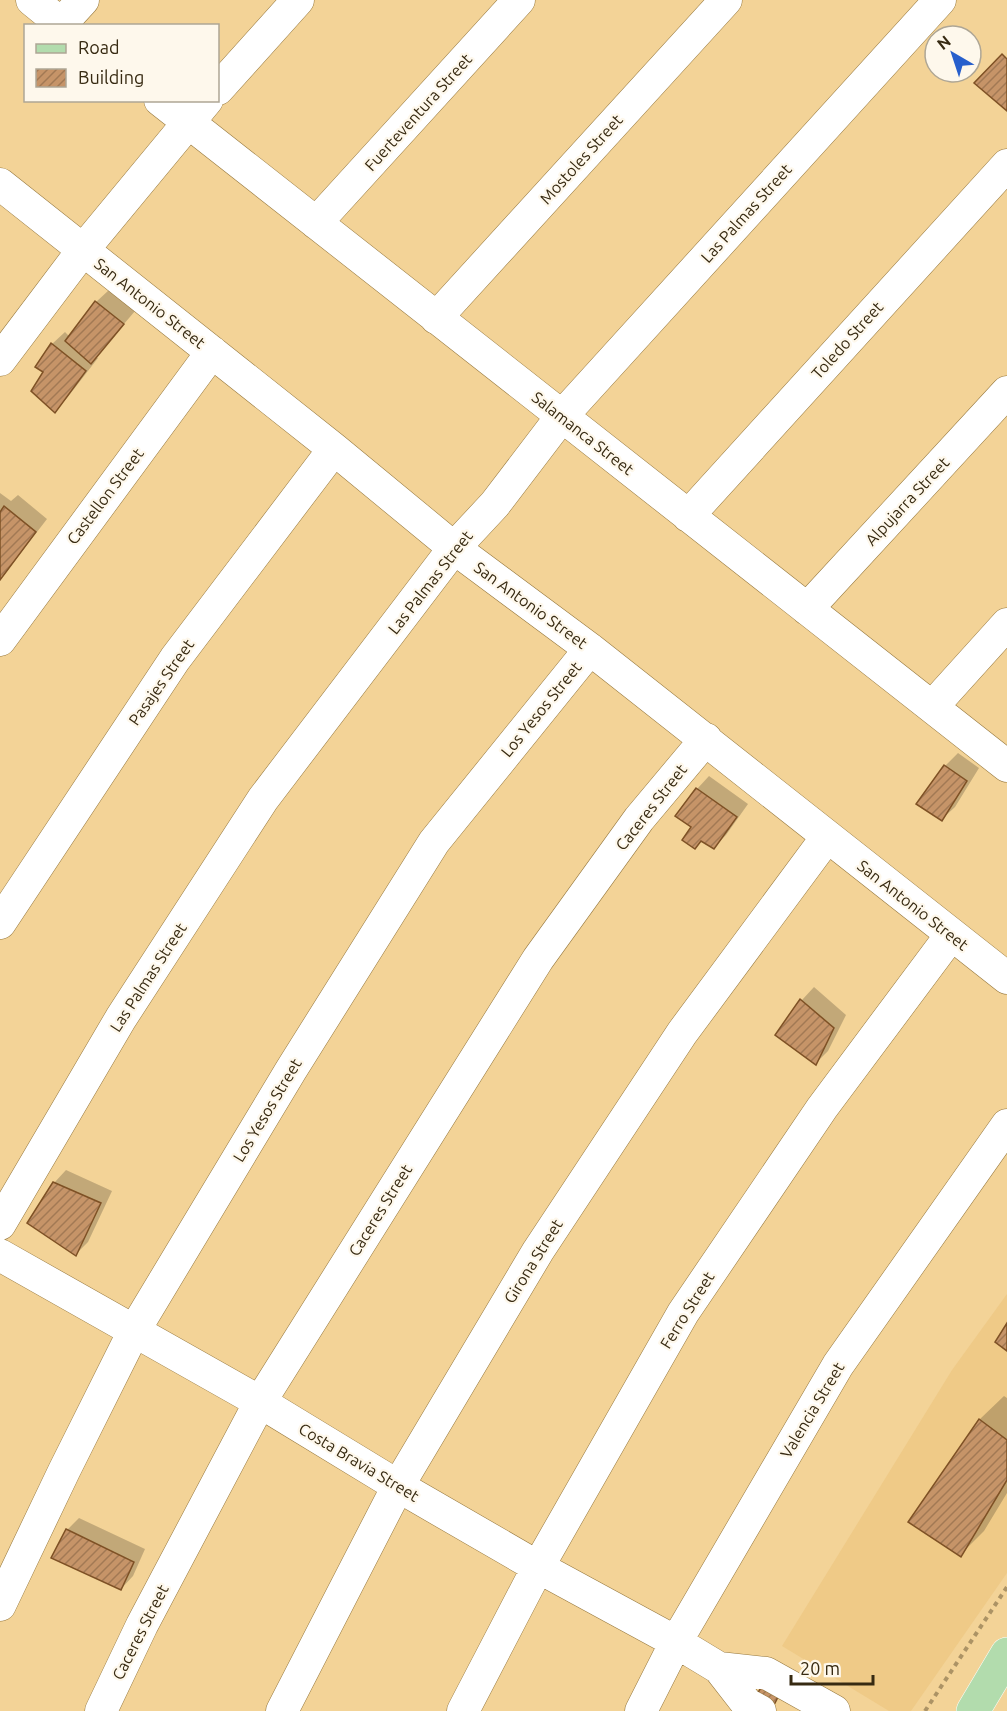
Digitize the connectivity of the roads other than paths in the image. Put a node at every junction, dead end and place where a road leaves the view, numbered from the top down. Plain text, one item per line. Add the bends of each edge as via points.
1 (32, 0) edge
2 (83, 0) edge
3 (298, 0) edge
4 (519, 0) edge
5 (726, 0) edge
6 (940, 0) edge
7 (62, 24) edge
8 (64, 24) edge
9 (219, 87) edge
10 (167, 102) edge
11 (197, 111) edge
12 (1007, 165) edge
13 (0, 184) edge
14 (316, 223) junction
15 (83, 250) junction
16 (436, 318) junction
17 (212, 352) junction
18 (0, 360) edge
19 (1007, 392) edge
20 (562, 417) junction
21 (334, 449) junction
22 (688, 516) junction
23 (454, 548) junction
24 (807, 609) junction
25 (1007, 624) edge
26 (0, 640) edge
27 (590, 649) junction
28 (932, 707) junction
29 (706, 739) junction
30 (1007, 766) edge
31 (827, 837) junction
32 (0, 923) edge
33 (951, 935) junction
34 (1007, 978) edge
35 (1007, 1125) edge
36 (0, 1224) edge
37 (0, 1255) edge
38 (134, 1331) junction
39 (260, 1402) junction
40 (398, 1486) junction
41 (538, 1567) junction
42 (0, 1605) edge
43 (676, 1642) junction
44 (1007, 1654) edge
45 (719, 1668) junction
46 (101, 1711) edge
47 (282, 1711) edge
48 (463, 1711) edge
49 (641, 1711) edge
50 (760, 1711) edge
51 (834, 1711) edge
52 (973, 1711) edge

1 - 7 street
2 - 8 street
3 - 9 street
4 - 14 street, Fuerteventura Street
5 - 16 street, Mostoles Street
6 - 20 street, Las Palmas Street
10 - 11 street, Salamanca Street
11 - 14 street, Salamanca Street
11 - 15 street
12 - 22 street, Toledo Street
13 - 15 street, San Antonio Street
14 - 16 street, Salamanca Street
15 - 17 street, San Antonio Street
15 - 18 street
16 - 20 street, Salamanca Street
17 - 21 street, San Antonio Street
17 - 26 street, Castellon Street
19 - 24 street, Alpujarra Street
20 - 22 street, Salamanca Street
20 - 23 street, Las Palmas Street via 495,504
21 - 23 street, San Antonio Street
21 - 32 street, Pasajes Street via 175,659
22 - 24 street, Salamanca Street
23 - 27 street, San Antonio Street
23 - 36 street, Las Palmas Street via 263,799 121,1018
24 - 28 street, Salamanca Street
25 - 28 street
27 - 29 street, San Antonio Street
27 - 38 street, Los Yesos Street via 434,842
28 - 30 street, Salamanca Street
29 - 31 street, San Antonio Street
29 - 39 street, Caceres Street via 639,819 538,959
31 - 33 street, San Antonio Street
31 - 40 street, Girona Street via 682,1033 538,1251
33 - 34 street, San Antonio Street
33 - 41 street, Ferro Street via 822,1108 683,1313
35 - 43 street, Valencia Street via 838,1365
37 - 38 street, Costa Bravia Street
38 - 39 street, Costa Bravia Street
38 - 42 street, Los Yesos Street
39 - 40 street, Costa Bravia Street
39 - 46 street, Caceres Street
40 - 41 street, Costa Bravia Street
40 - 47 street, Girona Street
41 - 43 street, Costa Bravia Street
41 - 48 street, Ferro Street
43 - 45 street, Costa Bravia Street
43 - 49 street, Valencia Street
44 - 52 main road
45 - 50 street, Costa Bravia Street via 747,1704
45 - 51 street, Costa Bravia Street via 766,1673

